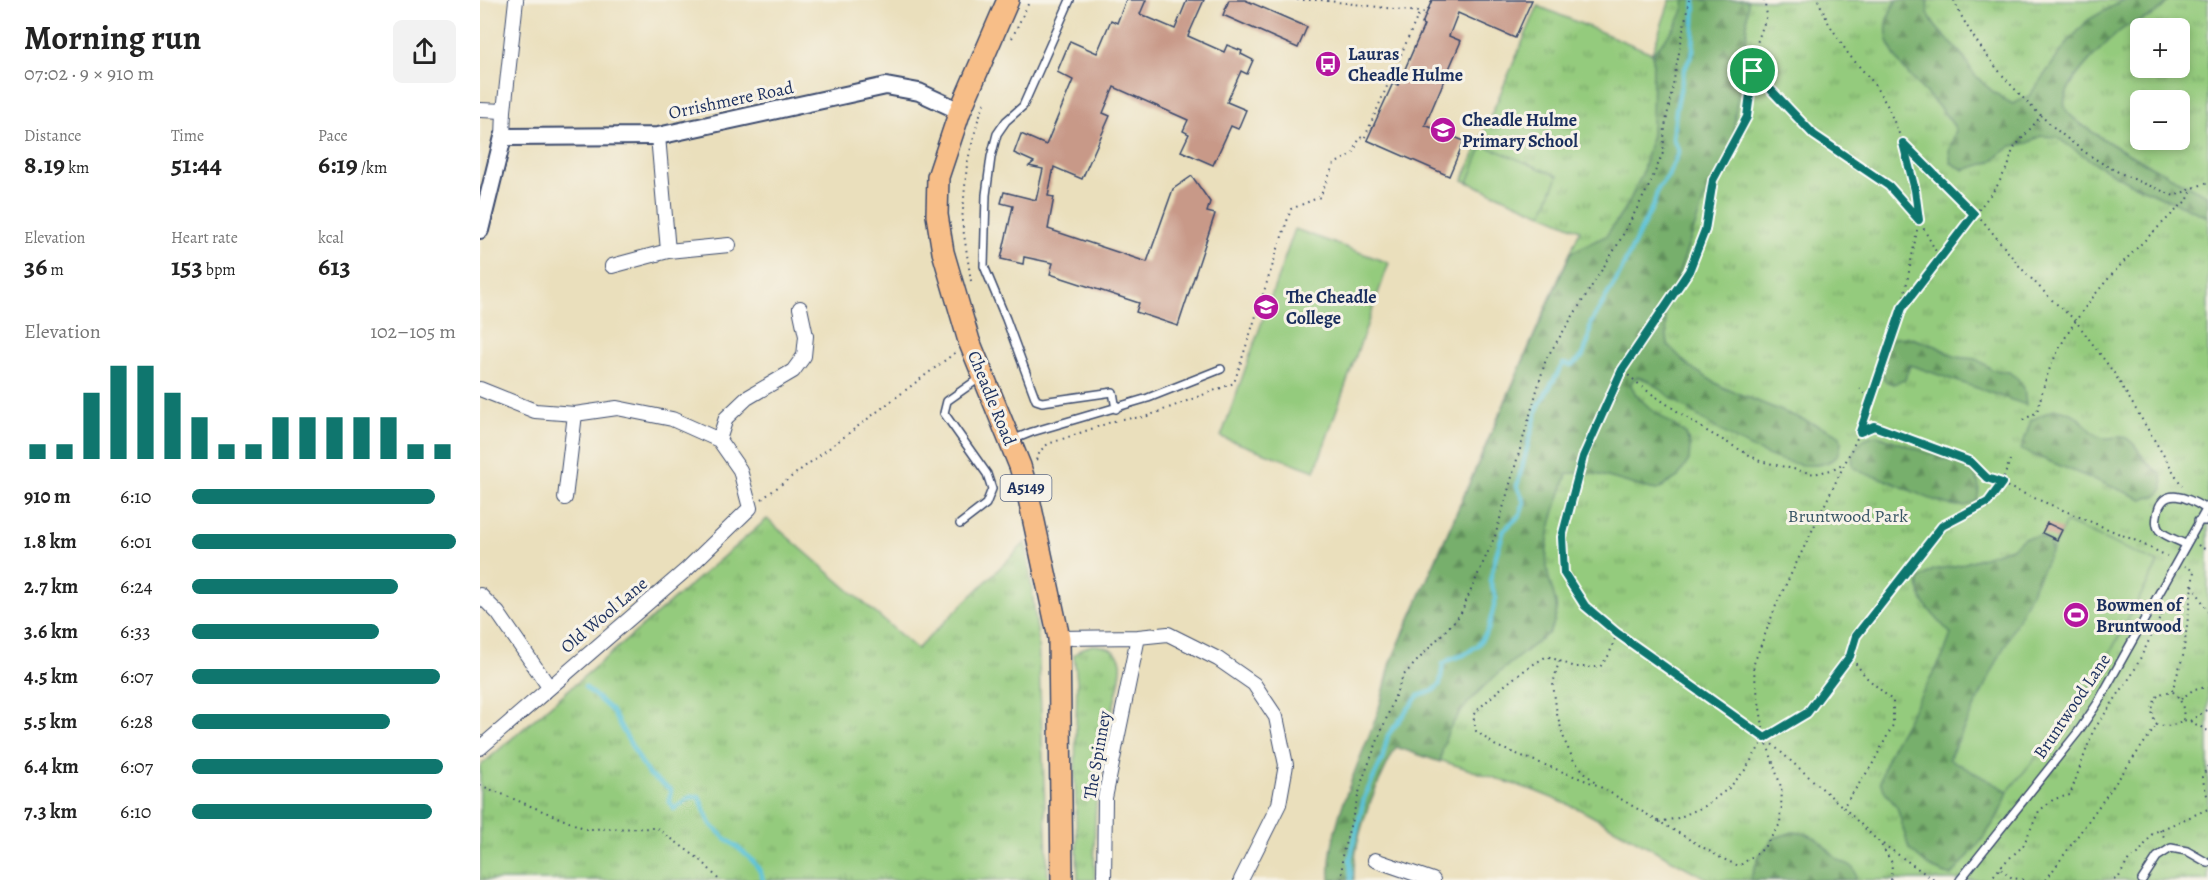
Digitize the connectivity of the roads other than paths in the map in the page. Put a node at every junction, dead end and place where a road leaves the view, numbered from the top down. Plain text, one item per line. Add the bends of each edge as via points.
1 (516, 0) edge
2 (1008, 0) edge
3 (1070, 0) edge
4 (480, 110) edge
5 (504, 111) junction
6 (960, 111) junction
7 (658, 136) junction
8 (503, 137) junction
9 (480, 230) edge
10 (729, 245) dead end
11 (669, 251) junction
12 (612, 266) dead end
13 (800, 308) dead end
14 (1221, 369) dead end
15 (984, 376) junction
16 (480, 389) edge
17 (1116, 409) junction
18 (576, 414) junction
19 (719, 440) junction
20 (1010, 441) junction
21 (565, 498) dead end
22 (2207, 507) edge
23 (2198, 521) junction
24 (2208, 521) edge
25 (960, 524) dead end
26 (2185, 544) junction
27 (480, 595) edge
28 (1138, 637) junction
29 (1059, 638) junction
30 (549, 687) junction
31 (480, 748) edge
32 (1375, 860) dead end
33 (2208, 863) edge
34 (1965, 879) edge
35 (1062, 880) edge
36 (1104, 880) edge
37 (1241, 880) edge
38 (1433, 880) edge
39 (2142, 880) edge

1 - 5 street
2 - 6 main road, Cheadle Road / A5149
3 - 17 lane via 1023,106 997,134 986,195 984,266 1036,400 1113,392
4 - 5 street
5 - 8 street
6 - 7 street, Orrishmere Road via 919,92 886,86
6 - 15 main road, Cheadle Road / A5149 via 938,177 937,215 943,252 969,341
7 - 8 street, Orrishmere Road
7 - 11 street
8 - 9 street
10 - 11 street
11 - 12 street
13 - 19 street via 806,336 804,356 793,371 747,398 726,418
14 - 17 lane
15 - 20 main road, Cheadle Road / A5149
15 - 25 lane via 947,401 944,413 987,474 992,489 986,504
16 - 18 street via 535,411
17 - 20 lane
18 - 19 street via 617,408 672,419
18 - 21 street
19 - 30 street, Old Wool Lane via 740,470 750,508 687,569
20 - 29 main road, Cheadle Road / A5149 via 1028,494
22 - 23 lane, Bruntwood Lane
22 - 26 lane via 2189,498 2173,496 2158,509 2156,522 2160,531
23 - 24 lane
23 - 26 lane, Bruntwood Lane
26 - 34 lane, Bruntwood Lane via 2097,704
27 - 30 street via 498,613
28 - 29 street
28 - 36 street, The Spinney via 1105,798
28 - 37 street via 1168,634 1218,659 1254,684 1276,717 1286,765 1280,804
29 - 35 main road, Cheadle Road / A5149
30 - 31 street, Old Wool Lane
32 - 38 street
33 - 39 lane via 2171,848 2157,857

